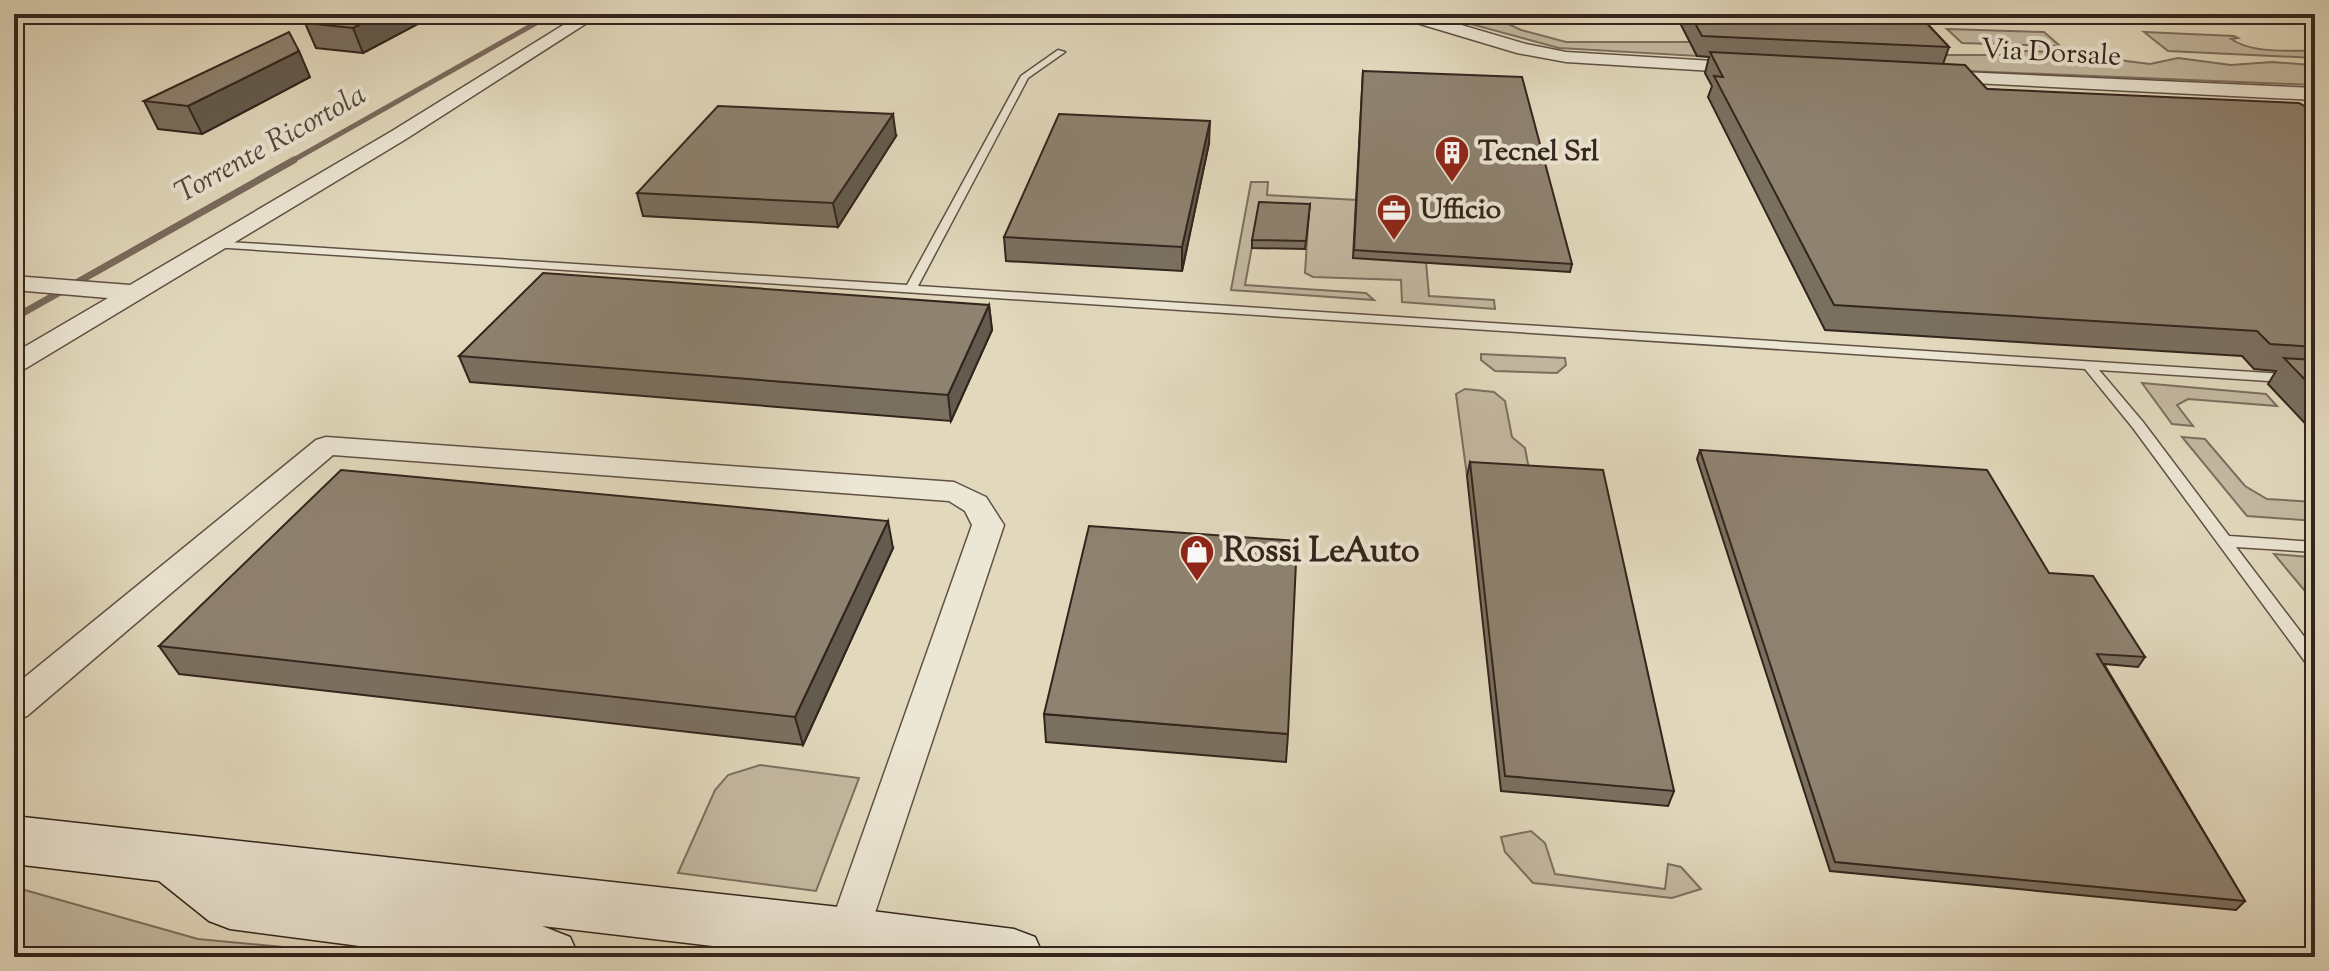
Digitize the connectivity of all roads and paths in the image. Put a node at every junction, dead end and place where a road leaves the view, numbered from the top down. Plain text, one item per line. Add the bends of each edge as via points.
1 (593, 14) edge
2 (1406, 14) edge
3 (2296, 14) edge
4 (2315, 15) edge
5 (1061, 52) dead end
6 (1767, 69) edge
7 (1927, 76) edge
8 (2262, 92) junction
9 (2315, 94) edge
10 (2294, 116) edge
11 (212, 244) junction
12 (14, 283) edge
13 (911, 288) junction
14 (130, 292) junction
15 (14, 364) edge
16 (2091, 368) junction
17 (2315, 380) edge
18 (2224, 541) junction
19 (2315, 547) edge
20 (2315, 663) edge
21 (14, 706) edge
22 (14, 840) edge
23 (172, 858) junction
24 (848, 935) junction
25 (549, 957) edge
26 (1014, 957) edge

1 - 11 street
2 - 6 street via 1566,57
3 - 4 street
5 - 13 lane via 1025,76
7 - 8 street, Via Dorsale
8 - 9 street, Via Dorsale
8 - 10 street
11 - 13 lane
11 - 14 street
12 - 14 street
13 - 16 lane
14 - 15 street
16 - 17 lane
16 - 18 lane
18 - 19 lane
18 - 20 lane
21 - 24 street via 326,446 954,492 971,498 988,525
22 - 23 main road
23 - 24 main road
23 - 25 main road via 230,903 504,938
24 - 26 main road

